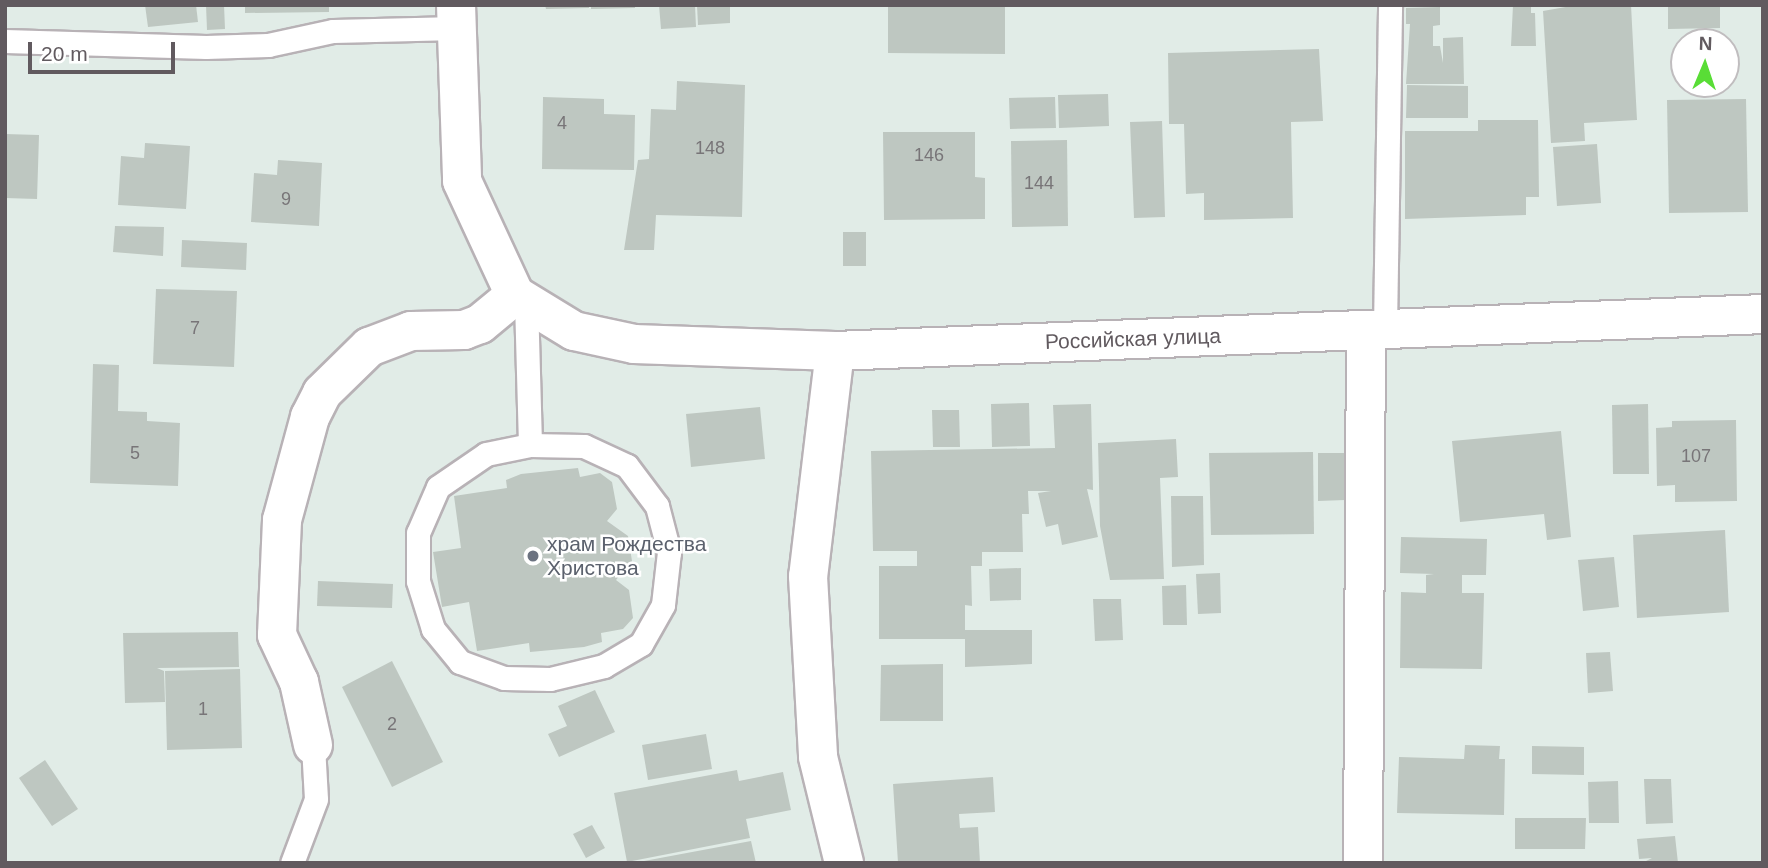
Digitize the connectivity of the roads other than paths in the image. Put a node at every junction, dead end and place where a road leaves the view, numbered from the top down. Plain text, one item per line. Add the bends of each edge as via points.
1 (1390, 5) edge
2 (456, 17) edge
3 (5, 41) edge
4 (520, 298) junction
5 (1763, 314) edge
6 (1376, 329) junction
7 (835, 351) junction
8 (530, 445) junction
9 (313, 745) joint
10 (292, 863) edge
11 (844, 863) edge
12 (1363, 863) edge

1 - 6 lane
2 - 3 lane via 268,45
2 - 4 street via 462,181
4 - 7 street, Российская улица via 573,331 634,344
4 - 8 lane
4 - 9 street via 464,330 411,331 369,348 322,393 310,417 282,520 277,635 299,682
5 - 6 street, Российская улица
6 - 7 street, Российская улица
6 - 12 street
7 - 11 street via 808,576 818,757
8 - 8 lane via 584,446 627,466 657,506 668,552 663,606 641,644 604,666 550,679 504,678 460,662 433,629 418,580 418,533 438,487 486,454
9 - 10 lane via 316,799

